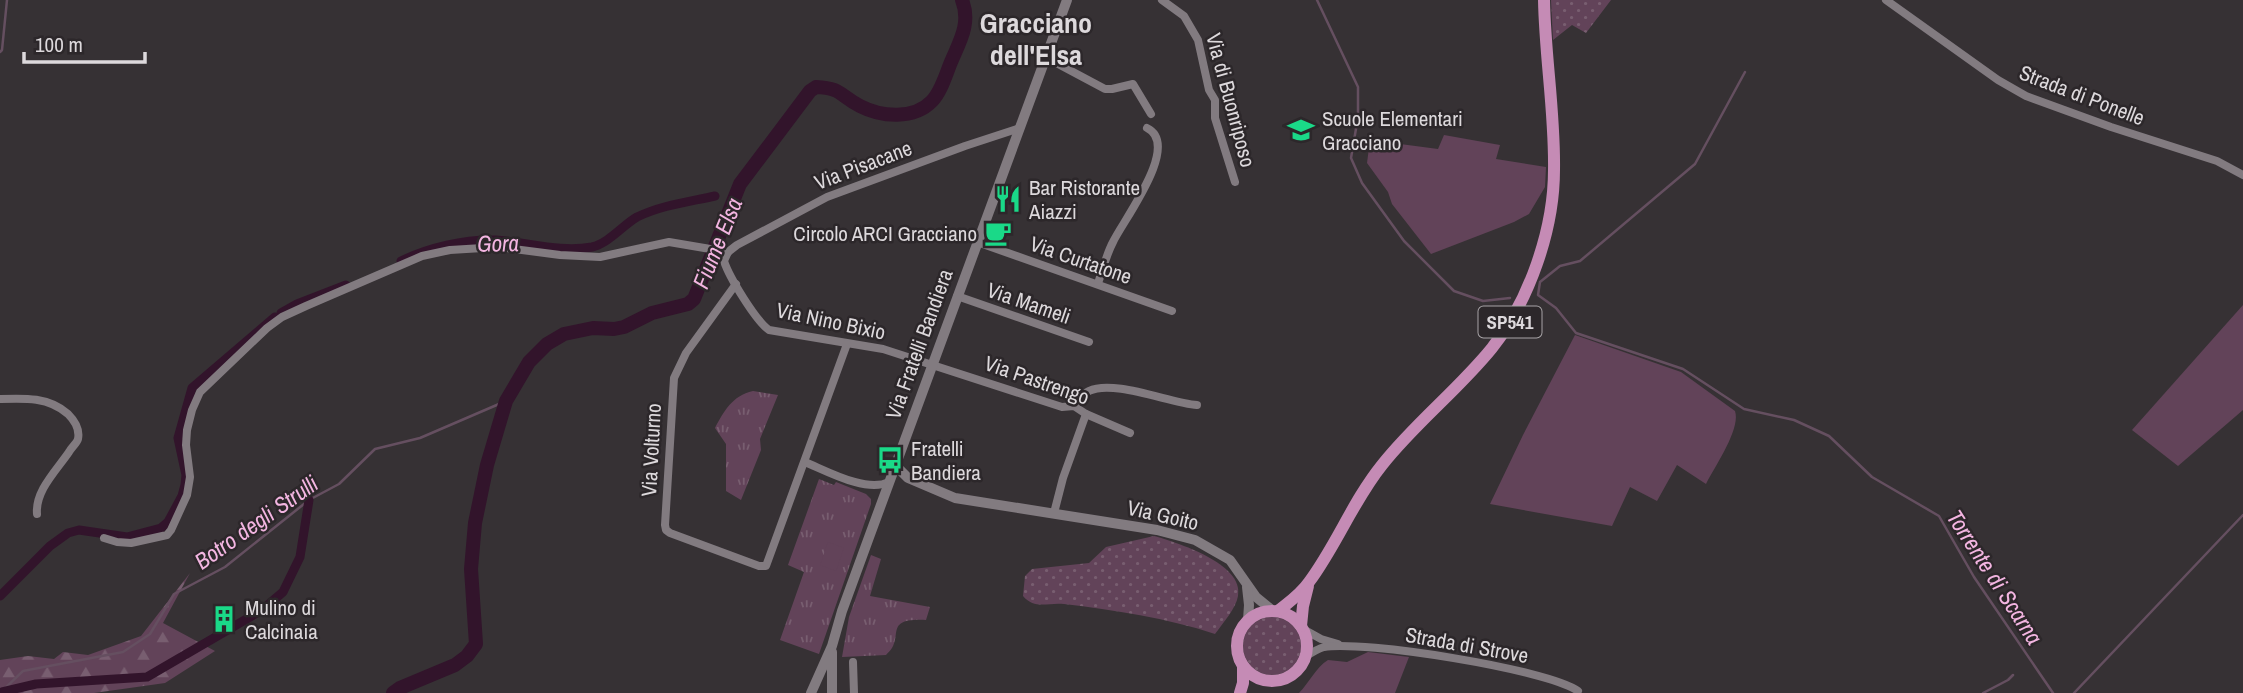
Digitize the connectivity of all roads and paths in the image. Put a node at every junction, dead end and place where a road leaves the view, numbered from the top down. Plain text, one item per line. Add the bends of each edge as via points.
1 (1067, 0) edge
2 (1162, 0) edge
3 (1544, 0) edge
4 (1886, 0) edge
5 (1045, 57) junction
6 (1152, 114) dead end
7 (1020, 128) junction
8 (1147, 128) dead end
9 (2243, 175) edge
10 (1235, 182) dead end
11 (978, 242) junction
12 (723, 251) junction
13 (1098, 283) junction
14 (736, 284) junction
15 (957, 296) junction
16 (1172, 311) dead end
17 (1088, 342) dead end
18 (847, 344) junction
19 (933, 364) junction
20 (0, 400) edge
21 (1197, 405) dead end
22 (1074, 407) junction
23 (1086, 414) junction
24 (1130, 433) dead end
25 (805, 463) junction
26 (895, 466) junction
27 (889, 482) junction
28 (863, 485) junction
29 (927, 488) junction
30 (881, 505) junction
31 (1054, 513) junction
32 (37, 514) dead end
33 (104, 538) dead end
34 (1309, 582) junction
35 (1247, 584) junction
36 (1276, 611) junction
37 (1248, 620) junction
38 (1302, 627) junction
39 (832, 646) junction
40 (1348, 646) junction
41 (1305, 657) junction
42 (853, 662) dead end
43 (1243, 666) junction
44 (1268, 681) junction
45 (813, 688) edge
46 (832, 689) edge
47 (1578, 691) dead end
48 (854, 693) edge
49 (1240, 693) edge
50 (1249, 693) edge

1 - 5 main road, Via Fratelli Bandiera
2 - 10 street, Via di Buonriposo via 1187,19 1198,40
3 - 34 main road, SP541 via 1554,180 1548,222 1528,286 1509,324 1486,355 1378,469
4 - 9 street, Strada di Ponelle via 2019,93 2217,161
5 - 6 street via 1105,89 1133,83
5 - 7 main road, Via Fratelli Bandiera
7 - 11 main road, Via Fratelli Bandiera
7 - 12 street, Via Pisacane via 827,197
8 - 13 street via 1156,136 1154,163 1142,195 1113,241
11 - 13 street, Via Curtatone
11 - 15 main road, Via Fratelli Bandiera
12 - 14 street, Via Nino Bixio
12 - 33 street via 665,242 612,256 499,247 437,252 282,317 197,398 187,430 187,495 172,530 131,543
13 - 16 street, Via Curtatone
14 - 18 street, Via Nino Bixio via 769,330
14 - 25 street, Via Volturno via 686,353 673,381 665,527 670,533 765,567
15 - 17 street, Via Mameli
15 - 19 main road, Via Fratelli Bandiera
18 - 19 street, Via Nino Bixio via 877,347
18 - 25 street
19 - 22 street, Via Pastrengo via 1062,407
19 - 26 main road, Via Fratelli Bandiera
20 - 32 street via 46,401 59,406 78,427 78,439 39,495
21 - 22 street via 1102,388 1087,392
22 - 23 street, Via Pastrengo
23 - 24 street, Via Pastrengo
23 - 31 street
25 - 28 street
26 - 27 main road, Via Fratelli Bandiera
26 - 29 main road, Via Goito
27 - 28 street
27 - 29 main road, Via Goito
27 - 30 main road, Via Fratelli Bandiera
28 - 30 street
29 - 31 main road, Via Goito via 959,499
30 - 39 main road, Via Fratelli Bandiera
31 - 35 main road, Via Goito via 1195,540 1230,560
34 - 36 main road, SP541
34 - 38 main road, SP541
35 - 36 main road, Via Goito
35 - 37 main road
36 - 37 main road, SP541
36 - 38 main road
37 - 43 main road via 1238,637
38 - 40 street, Strada di Strove
38 - 41 main road, SP541 via 1307,641
39 - 45 main road, Via Fratelli Bandiera
39 - 46 main road, Via Fratelli Bandiera
40 - 41 street, Strada di Strove via 1322,648
40 - 47 street, Strada di Strove via 1508,668 1550,678
41 - 44 main road via 1291,676
42 - 48 street
43 - 44 main road
43 - 49 main road
44 - 50 main road
45 - 46 main road via 825,682

